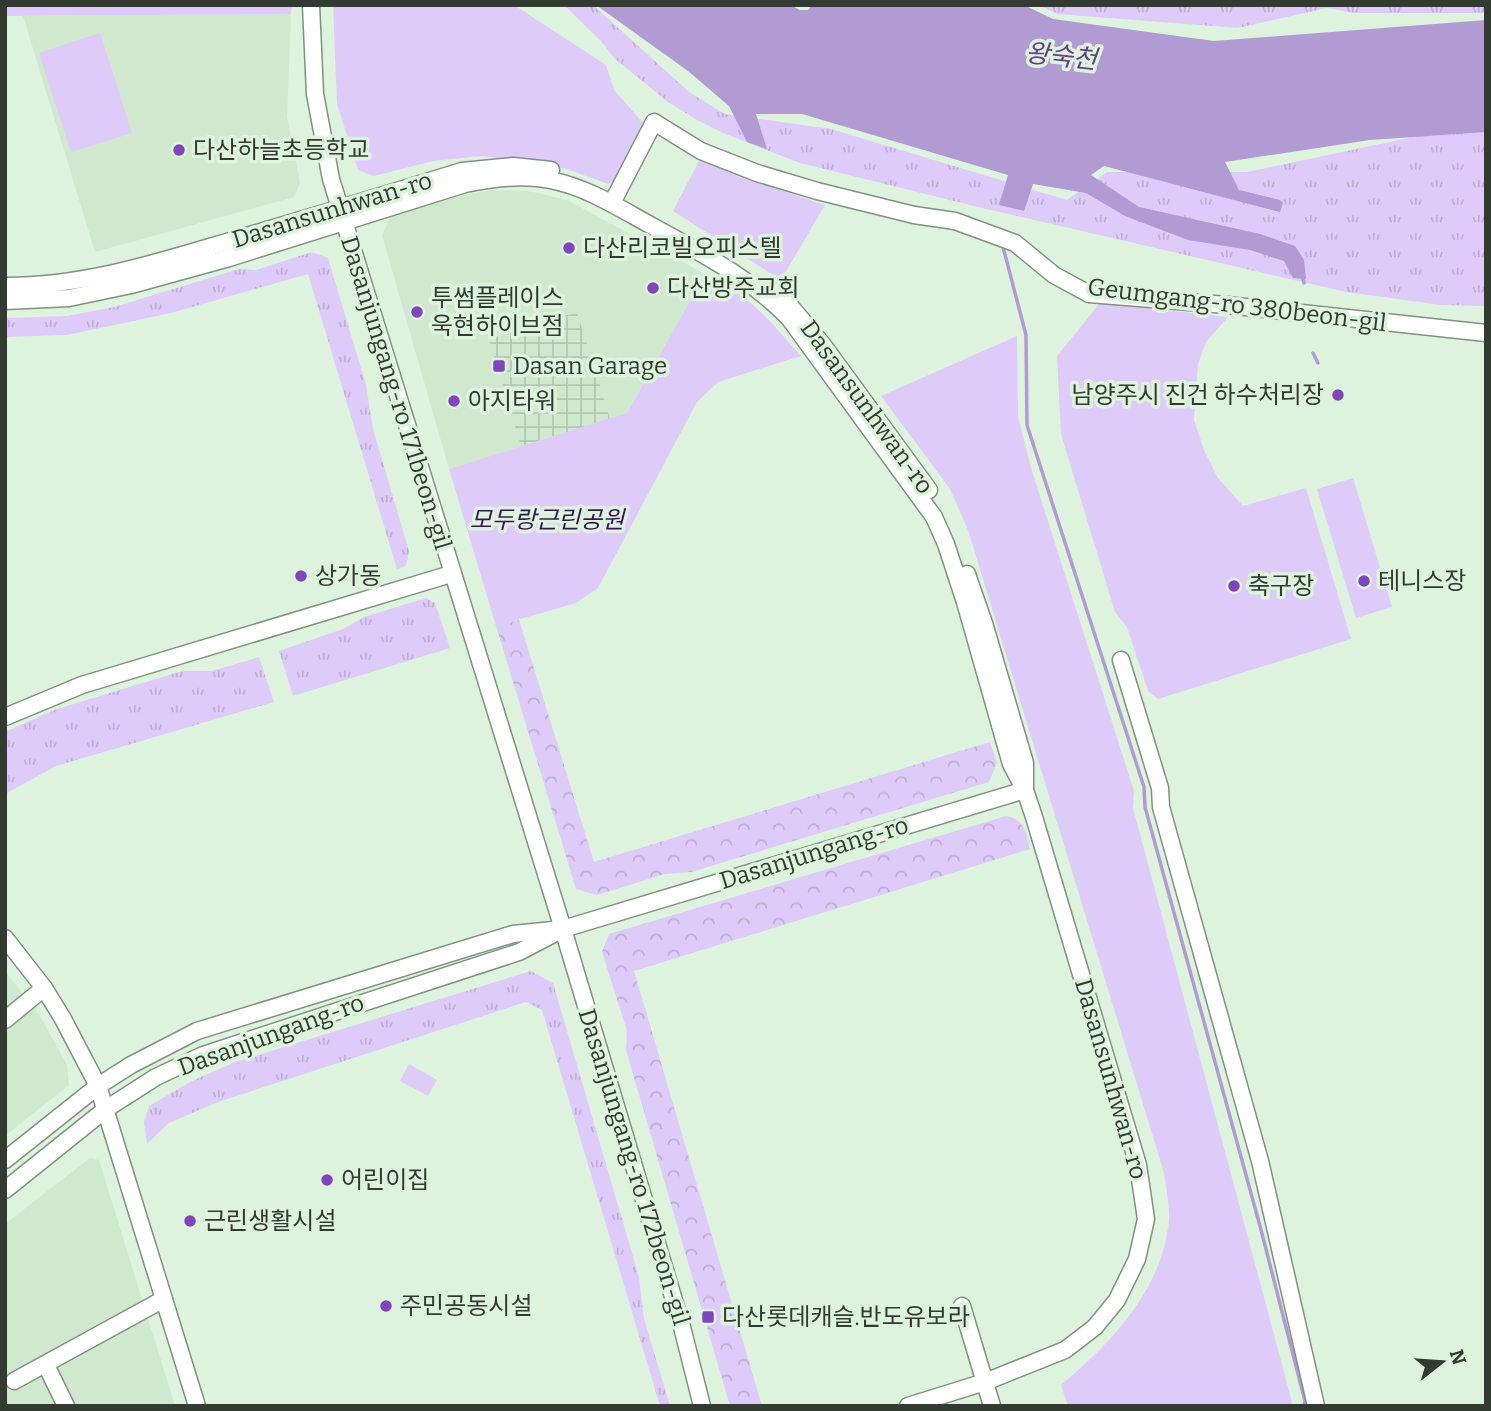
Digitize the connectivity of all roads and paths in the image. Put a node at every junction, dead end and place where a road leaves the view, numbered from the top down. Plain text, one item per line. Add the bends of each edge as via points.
1 (311, 5) edge
2 (614, 200) junction
3 (342, 215) junction
4 (5, 286) edge
5 (5, 301) edge
6 (1486, 333) edge
7 (451, 574) junction
8 (1121, 660) dead end
9 (5, 717) edge
10 (1025, 790) junction
11 (563, 929) junction
12 (5, 938) edge
13 (44, 988) junction
14 (5, 1020) edge
15 (98, 1086) junction
16 (106, 1110) junction
17 (5, 1160) edge
18 (5, 1190) edge
19 (164, 1299) junction
20 (962, 1306) dead end
21 (46, 1365) junction
22 (14, 1381) dead end
23 (985, 1382) junction
24 (66, 1406) edge
25 (197, 1406) edge
26 (702, 1406) edge
27 (908, 1406) edge
28 (992, 1406) edge
29 (1316, 1406) edge

1 - 3 street, Dasanjungang-ro 171beon-gil via 315,94
2 - 3 street, Dasansunhwan-ro via 547,179 501,178
2 - 6 street, Geumgang-ro 380beon-gil via 654,122 701,150 757,173 914,215 955,221 1015,243 1054,275 1089,293
2 - 10 street, Dasansunhwan-ro via 732,259 779,293 926,485 951,533 984,623 1025,763
3 - 4 street, Dasansunhwan-ro via 97,278
3 - 5 street, Dasansunhwan-ro via 229,258 131,285 69,298
3 - 7 street, Dasanjungang-ro 171beon-gil
7 - 9 street, Dasanjungang-ro 171beon-gil via 82,685
7 - 11 street, Dasanjungang-ro 171beon-gil
8 - 29 street via 1260,1161
10 - 11 street, Dasanjungang-ro
10 - 23 street, Dasansunhwan-ro via 1138,1166 1146,1219 1137,1259 1118,1300 1095,1327 1065,1350
11 - 15 street, Dasanjungang-ro via 513,934 197,1031
11 - 16 street, Dasanjungang-ro via 519,952 203,1055 156,1077
11 - 26 street, Dasanjungang-ro 172beon-gil
12 - 13 street
13 - 14 street
13 - 15 street
15 - 16 street
15 - 17 street, Dasanjungang-ro
16 - 18 street, Dasanjungang-ro
16 - 19 street
19 - 21 street
19 - 25 street
20 - 23 street
21 - 22 street
21 - 24 street
23 - 27 street, Dasansunhwan-ro
23 - 28 street

